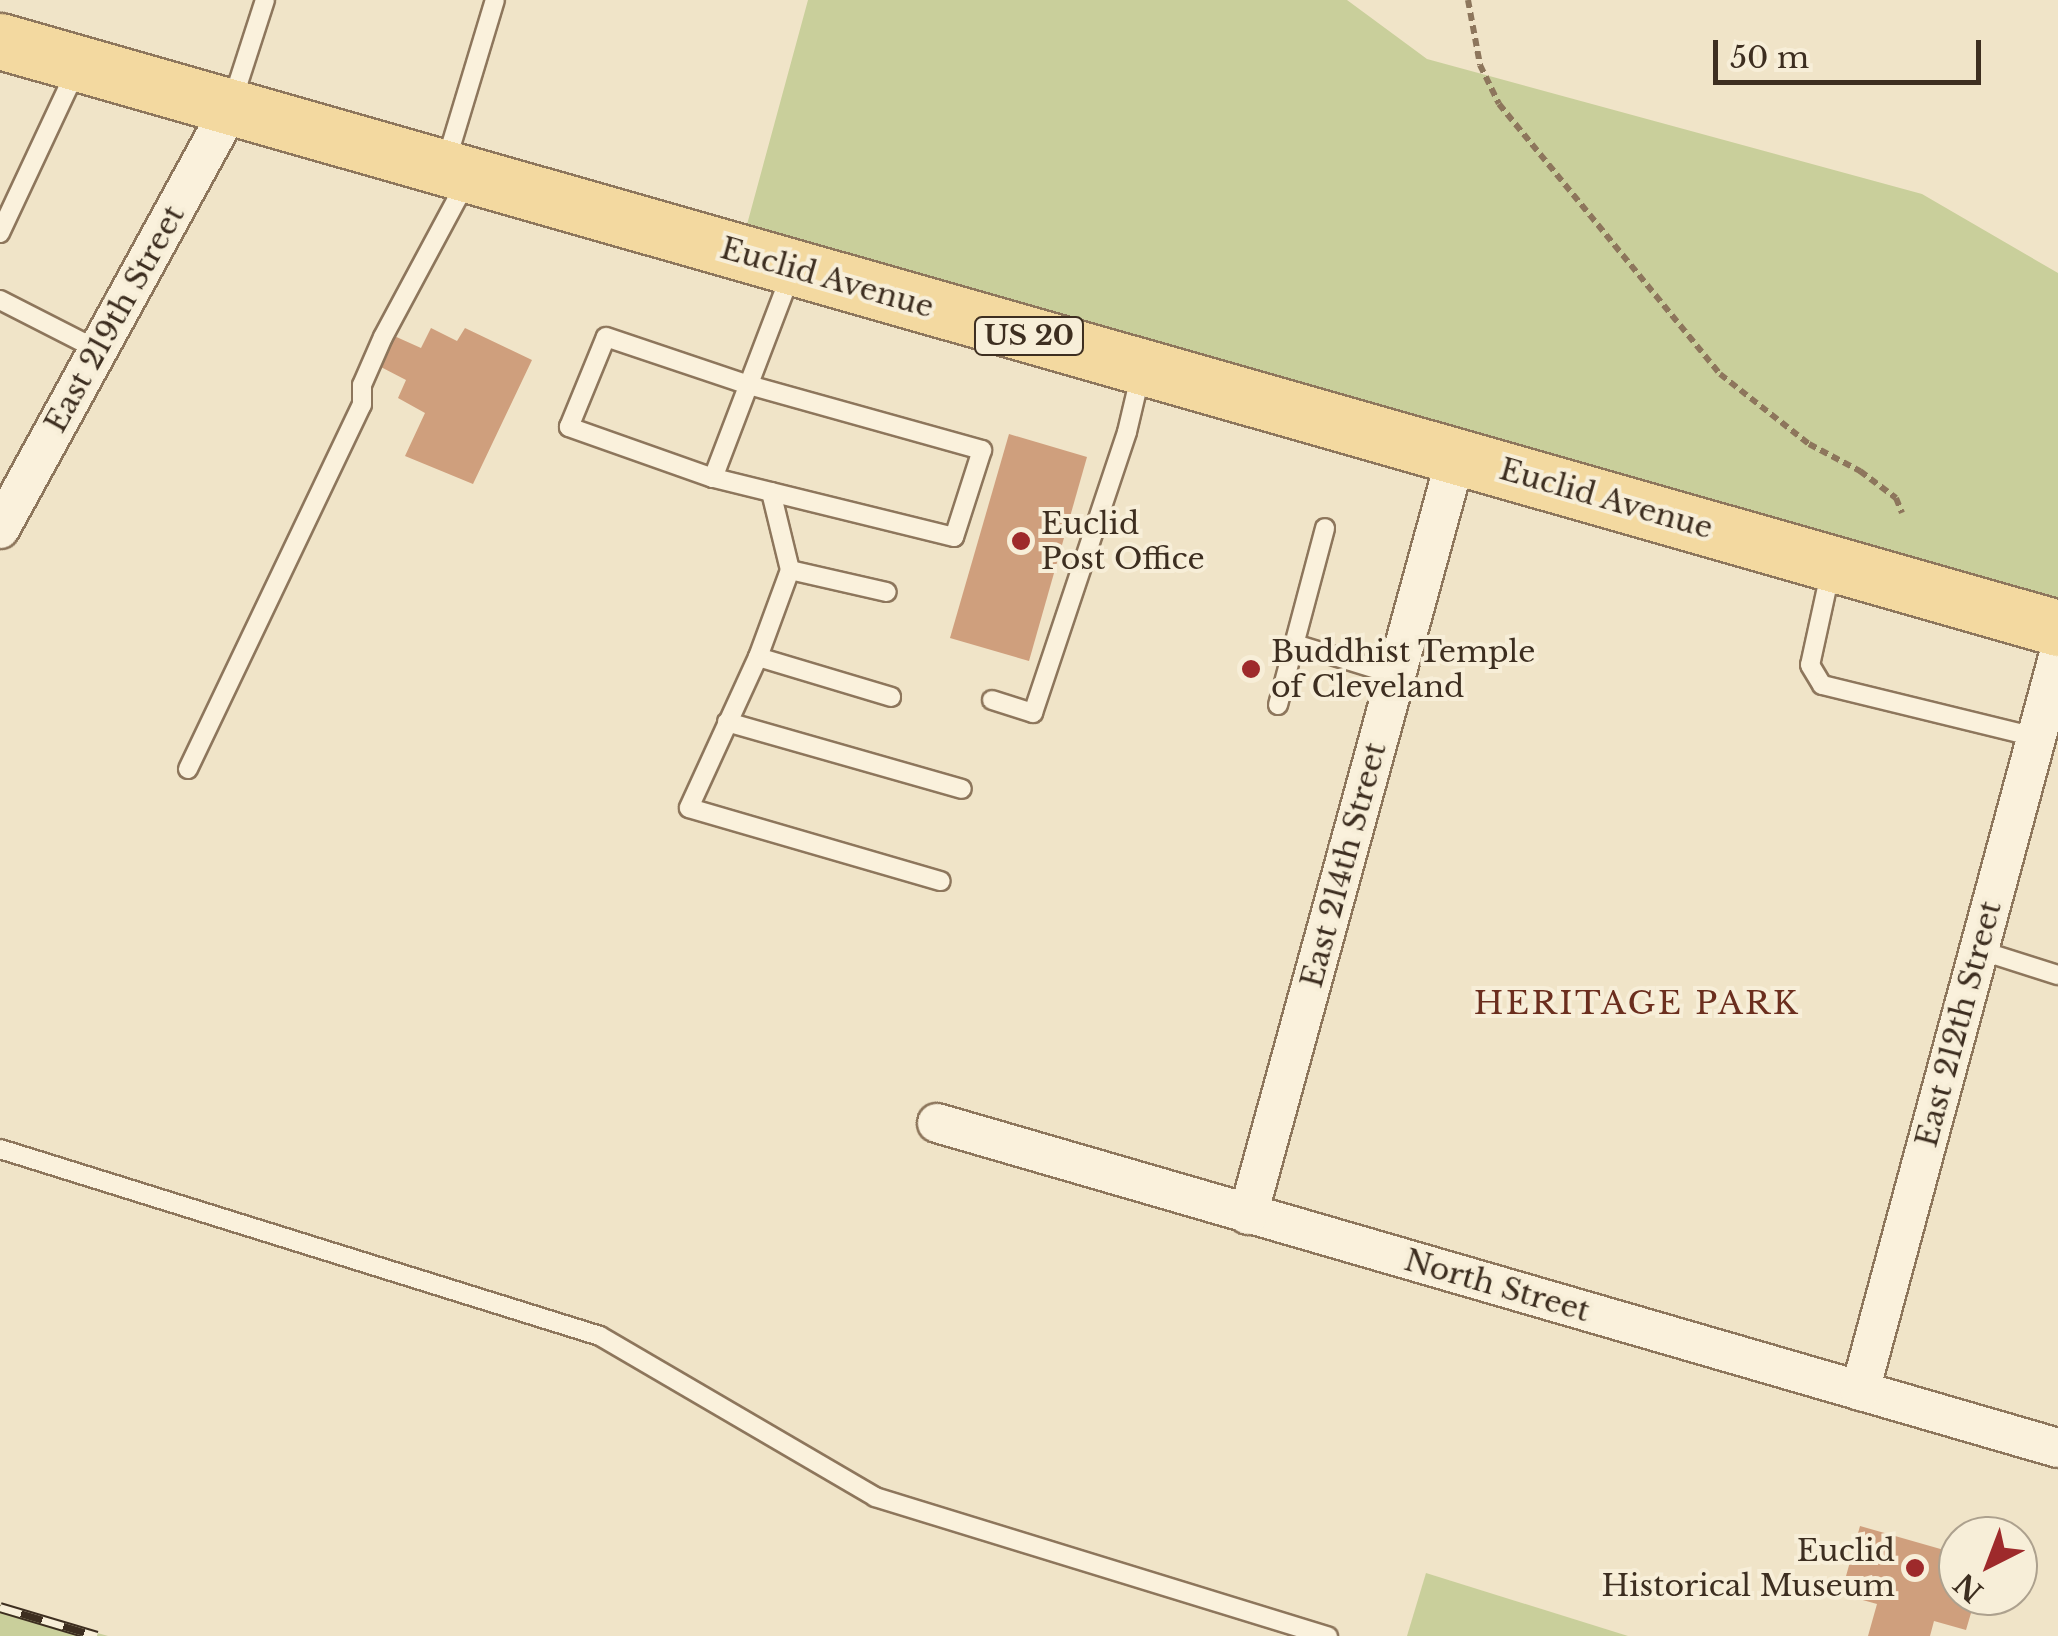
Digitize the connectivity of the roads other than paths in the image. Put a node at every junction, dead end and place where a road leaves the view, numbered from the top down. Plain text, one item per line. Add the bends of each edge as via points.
1 (265, 0) edge
2 (496, 0) edge
3 (0, 42) edge
4 (79, 65) junction
5 (230, 110) junction
6 (456, 173) junction
7 (0, 233) edge
8 (793, 269) junction
9 (0, 300) edge
10 (98, 350) junction
11 (1142, 368) junction
12 (748, 385) junction
13 (1456, 457) junction
14 (713, 478) junction
15 (770, 492) junction
16 (1325, 528) dead end
17 (0, 529) edge
18 (1833, 564) junction
19 (790, 570) junction
20 (887, 592) dead end
21 (2058, 628) edge
22 (1294, 644) junction
23 (2058, 657) edge
24 (758, 658) junction
25 (1396, 675) junction
26 (892, 697) dead end
27 (992, 700) dead end
28 (1278, 705) dead end
29 (727, 722) junction
30 (2036, 737) junction
31 (188, 768) dead end
32 (962, 788) dead end
33 (941, 881) dead end
34 (1979, 950) junction
35 (2058, 975) edge
36 (937, 1123) dead end
37 (0, 1148) edge
38 (1248, 1215) junction
39 (1860, 1391) junction
40 (2058, 1448) edge
41 (1328, 1636) edge

1 - 5 lane
2 - 6 lane
3 - 4 main road, Euclid Avenue / US 20
4 - 5 main road, Euclid Avenue / US 20
4 - 7 lane
5 - 6 main road, Euclid Avenue / US 20
5 - 10 street, East 219th Street
6 - 8 main road, Euclid Avenue / US 20
6 - 31 lane via 362,385 362,405
8 - 11 main road, Euclid Avenue / US 20
8 - 12 lane
9 - 10 lane
10 - 17 street, East 219th Street
11 - 13 main road, Euclid Avenue / US 20
11 - 27 lane via 1033,713
12 - 14 lane
12 - 14 lane via 606,336 569,427
12 - 15 lane via 982,450 954,537
13 - 18 main road, Euclid Avenue / US 20
13 - 25 street, East 214th Street
14 - 15 lane
15 - 19 lane
16 - 22 lane
18 - 21 main road, Euclid Avenue / US 20
18 - 30 lane via 1810,665 1822,685
19 - 20 lane
19 - 24 lane
22 - 25 lane
22 - 28 lane
23 - 30 street, East 212th Street
24 - 26 lane
24 - 29 lane
25 - 38 street, East 214th Street
29 - 32 lane
29 - 33 lane via 689,808
30 - 34 street, East 212th Street
34 - 35 lane
34 - 39 street, East 212th Street
36 - 38 street, North Street
37 - 41 lane via 600,1336 875,1497
38 - 39 street, North Street
39 - 40 street, North Street

